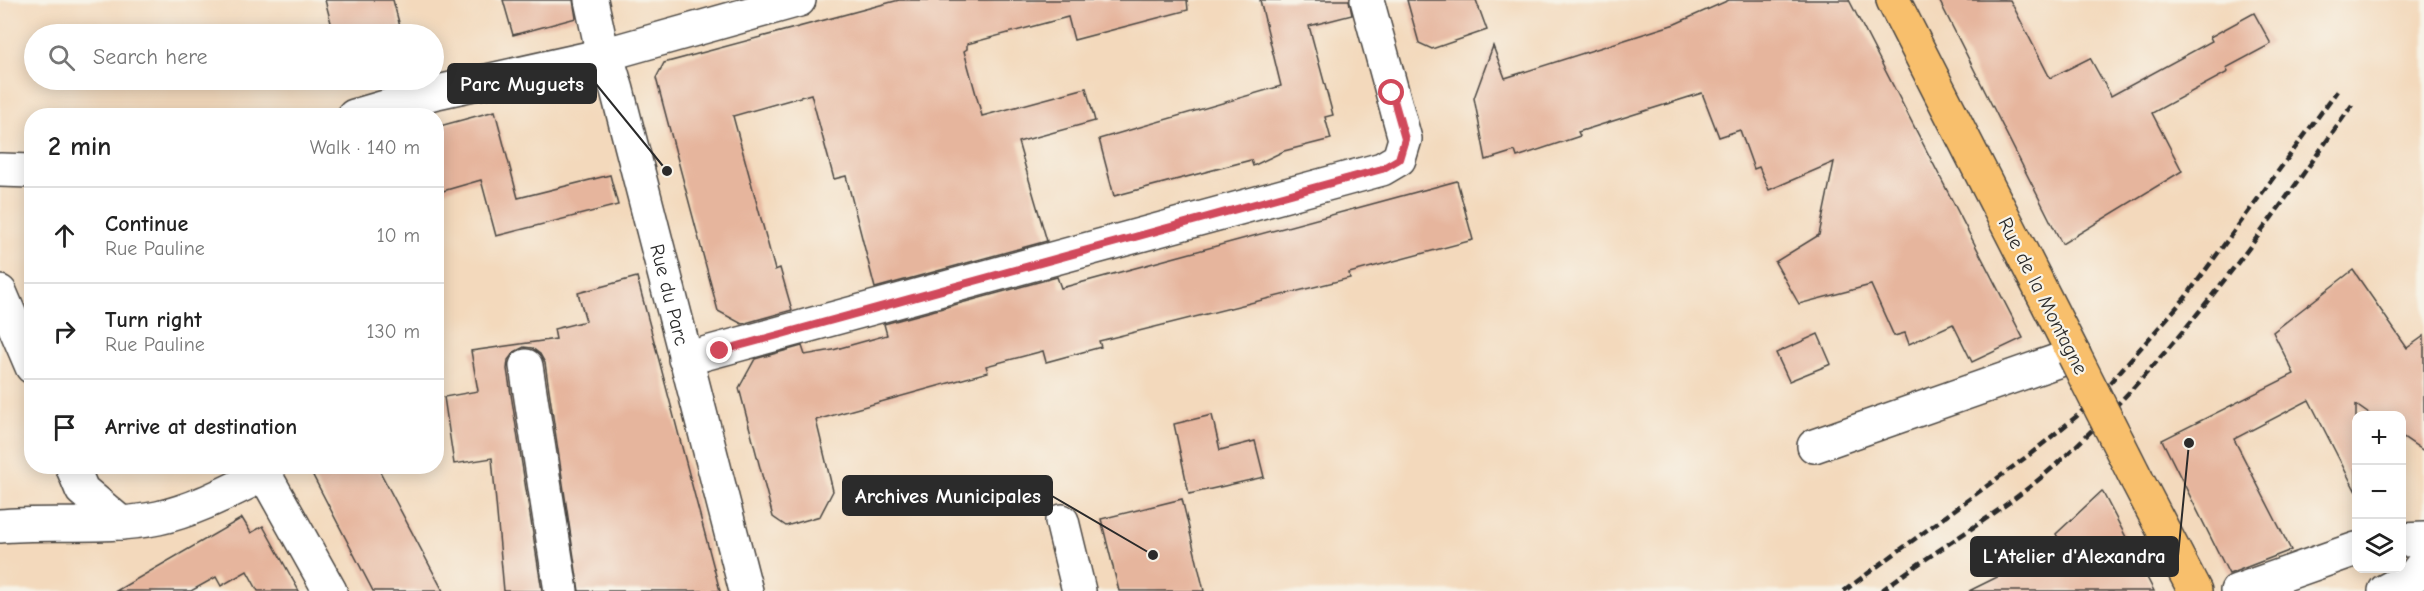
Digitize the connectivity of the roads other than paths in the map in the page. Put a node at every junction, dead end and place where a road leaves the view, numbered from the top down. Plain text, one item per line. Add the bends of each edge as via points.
1 (591, 0) edge
2 (799, 0) edge
3 (1367, 0) edge
4 (1893, 0) edge
5 (603, 55) junction
6 (381, 108) edge
7 (0, 170) edge
8 (24, 171) edge
9 (0, 292) edge
10 (24, 348) edge
11 (2074, 356) junction
12 (686, 359) junction
13 (526, 366) dead end
14 (1814, 446) dead end
15 (75, 474) edge
16 (256, 474) edge
17 (265, 474) edge
18 (1062, 521) dead end
19 (121, 523) junction
20 (0, 526) edge
21 (2424, 539) edge
22 (2406, 540) edge
23 (2352, 550) edge
24 (2424, 563) edge
25 (330, 591) edge
26 (561, 591) edge
27 (746, 591) edge
28 (1079, 591) edge
29 (2195, 591) edge
30 (2237, 591) edge
31 (2385, 591) edge

1 - 5 street, Rue du Parc
2 - 5 street
3 - 12 street via 1405,139 1399,159 1382,169
4 - 11 main road, Rue de la Montagne
5 - 6 street
5 - 12 street, Rue du Parc via 609,60
7 - 8 street
9 - 10 street
11 - 14 street
11 - 29 main road, Rue de la Montagne, bridge
12 - 27 street, Rue du Parc
13 - 26 street
15 - 19 street via 82,490
16 - 19 street via 194,508 157,519
17 - 25 street
18 - 28 street
19 - 20 street
21 - 22 street
23 - 30 street
24 - 31 street via 2415,575

